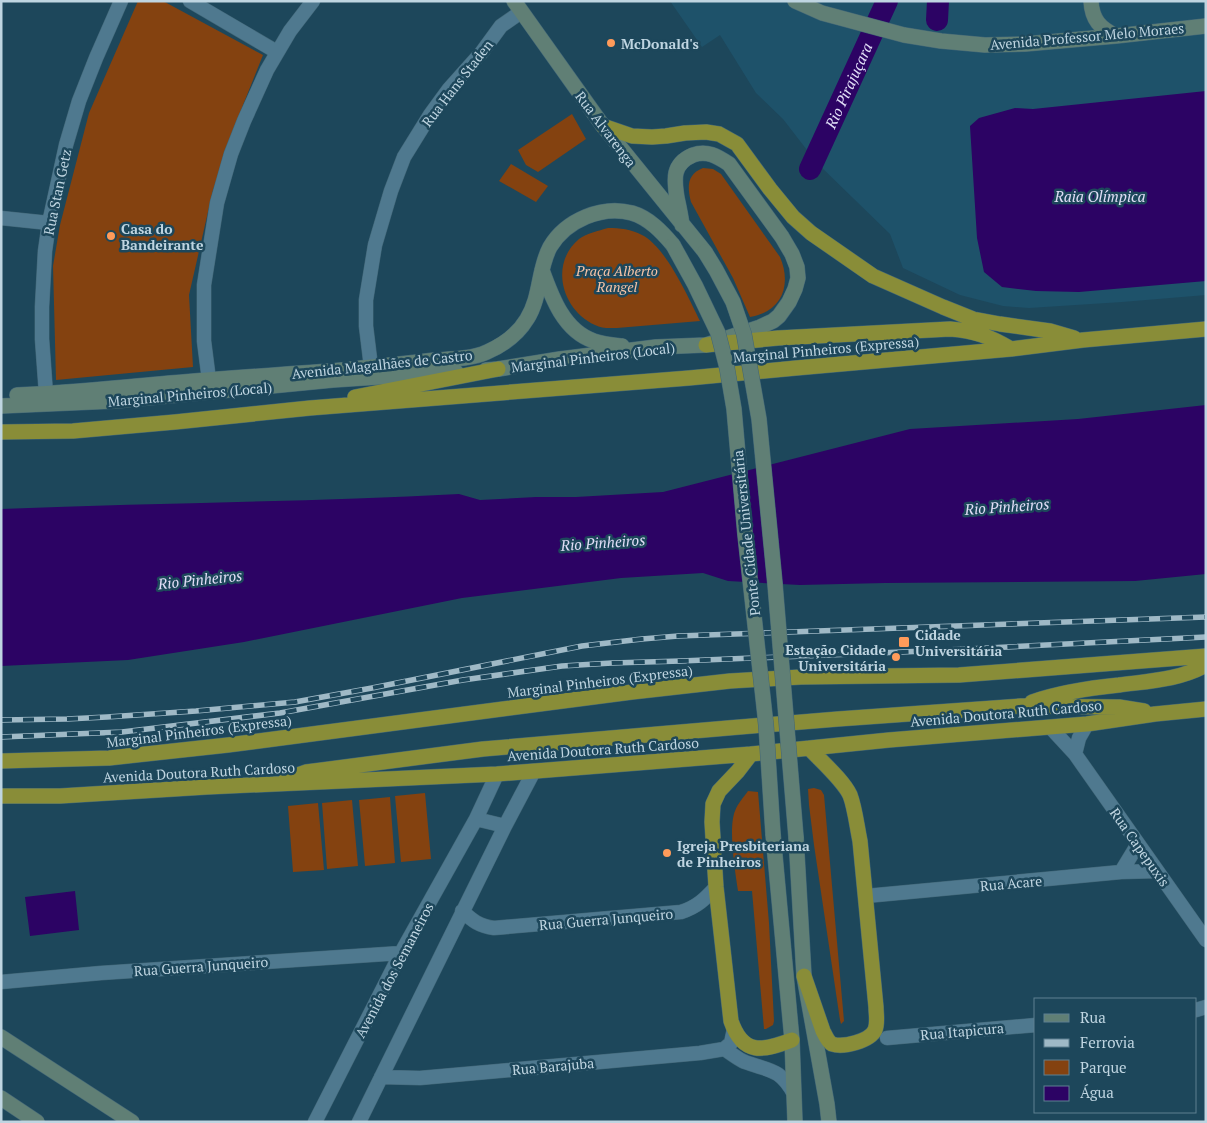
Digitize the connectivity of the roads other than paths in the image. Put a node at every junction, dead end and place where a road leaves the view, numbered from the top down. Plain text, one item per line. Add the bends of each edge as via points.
1 (122, 1) edge
2 (190, 1) edge
3 (313, 1) edge
4 (795, 1) edge
5 (1091, 1) edge
6 (517, 6) edge
7 (1206, 26) edge
8 (1116, 36) junction
9 (277, 52) junction
10 (603, 126) junction
11 (1, 218) edge
12 (49, 223) junction
13 (682, 225) junction
14 (673, 245) joint
15 (704, 252) joint
16 (542, 270) junction
17 (1206, 329) edge
18 (1083, 340) junction
19 (706, 344) junction
20 (656, 347) junction
21 (1011, 348) junction
22 (371, 367) junction
23 (498, 369) junction
24 (209, 380) junction
25 (46, 394) junction
26 (1, 396) edge
27 (1, 406) edge
28 (310, 408) junction
29 (1, 432) edge
30 (1206, 656) edge
31 (1206, 665) edge
32 (1021, 706) junction
33 (1206, 709) edge
34 (1155, 714) junction
35 (1087, 724) junction
36 (1050, 727) junction
37 (809, 748) junction
38 (751, 754) junction
39 (1075, 754) junction
40 (1, 761) edge
41 (534, 771) junction
42 (496, 774) junction
43 (267, 785) junction
44 (1, 796) edge
45 (476, 819) junction
46 (505, 826) junction
47 (1138, 844) junction
48 (1157, 871) junction
49 (1121, 872) junction
50 (716, 887) junction
51 (866, 896) junction
52 (462, 912) junction
53 (1206, 940) edge
54 (401, 953) junction
55 (804, 976) junction
56 (1, 982) edge
57 (1034, 1025) edge
58 (734, 1028) junction
59 (1, 1037) edge
60 (888, 1038) dead end
61 (792, 1040) junction
62 (724, 1049) junction
63 (381, 1077) junction
64 (794, 1094) junction
65 (1, 1098) edge
66 (37, 1122) edge
67 (132, 1122) edge
68 (315, 1122) edge
69 (359, 1122) edge
70 (796, 1122) edge
71 (829, 1122) edge

1 - 12 street, Rua Stan Getz via 79,100
2 - 9 street
3 - 9 street
4 - 8 main road, Avenida Professor Melo Moraes via 822,13 941,42 1024,44
5 - 8 main road via 1100,26
6 - 10 main road, Rua Alvarenga
6 - 22 street, Rua Hans Staden via 430,115 404,157 390,191 375,245 366,300
7 - 8 main road, Avenida Professor Melo Moraes
9 - 24 street via 244,120 217,203 204,285 204,341
10 - 13 main road, Rua Alvarenga
10 - 18 highway via 632,136 666,136 685,132 718,134 737,144 793,217 873,276 972,319 1050,331
11 - 12 street
12 - 25 street, Rua Stan Getz via 42,307
13 - 15 main road, Rua Alvarenga
13 - 19 main road, Marginal Pinheiros (Local) via 676,172 687,158 698,153 710,153 729,164 782,237 797,267 795,289 782,314 760,327
14 - 16 main road, Avenida Magalhães de Castro via 652,223 633,213 598,213 561,232 547,254
14 - 61 main road, Ponte Cidade Universitária, bridge via 718,334 734,409 766,725
15 - 55 main road, Ponte Cidade Universitária, bridge via 733,302 744,334 759,419 796,837
16 - 20 main road via 557,308 580,334 605,344
16 - 22 main road, Avenida Magalhães de Castro via 528,317 503,344 469,357
17 - 18 highway, Marginal Pinheiros (Expressa)
18 - 21 highway, Marginal Pinheiros (Expressa)
19 - 20 main road, Marginal Pinheiros (Local)
19 - 21 highway via 950,329 994,338
20 - 23 main road, Marginal Pinheiros (Local)
21 - 28 highway, Marginal Pinheiros (Expressa)
22 - 24 main road, Avenida Magalhães de Castro
23 - 27 main road, Marginal Pinheiros (Local) via 333,380 115,401
23 - 28 highway via 371,392
24 - 25 main road, Avenida Magalhães de Castro
25 - 26 main road, Avenida Magalhães de Castro
28 - 29 highway, Marginal Pinheiros (Expressa) via 73,431
30 - 40 highway, Marginal Pinheiros (Expressa) via 959,675 730,681 228,745 109,758
31 - 32 highway via 1163,680 1060,693
32 - 34 highway via 1119,707
32 - 43 highway via 483,749 306,772
33 - 34 highway, Avenida Doutora Ruth Cardoso
34 - 35 highway, Avenida Doutora Ruth Cardoso
35 - 36 highway, Avenida Doutora Ruth Cardoso
35 - 39 street
36 - 37 highway, Avenida Doutora Ruth Cardoso
36 - 39 street, Rua Capepuxis
37 - 38 highway, Avenida Doutora Ruth Cardoso
37 - 51 highway via 850,795 860,841
38 - 41 highway, Avenida Doutora Ruth Cardoso
38 - 50 highway via 719,791 713,804
39 - 47 street, Rua Capepuxis
41 - 42 highway, Avenida Doutora Ruth Cardoso
41 - 46 street
42 - 43 highway, Avenida Doutora Ruth Cardoso
42 - 45 street, Avenida dos Semaneiros
43 - 44 highway, Avenida Doutora Ruth Cardoso
45 - 46 street
45 - 54 street, Avenida dos Semaneiros
46 - 52 street
47 - 48 street, Rua Capepuxis
47 - 49 street
48 - 49 street, Rua Acare
48 - 53 street, Rua Capepuxis
49 - 51 street, Rua Acare
50 - 52 street, Rua Guerra Junqueiro via 702,901 681,912 494,928 483,926
50 - 58 highway via 728,1001
51 - 55 highway via 876,1006 875,1030 861,1041 832,1044 823,1031
52 - 63 street
54 - 56 street, Rua Guerra Junqueiro via 101,972
54 - 68 street, Avenida dos Semaneiros
55 - 71 main road, Ponte Cidade Universitária
57 - 60 street, Rua Itapicura
58 - 61 highway via 740,1040 756,1048
58 - 62 street via 731,1043
59 - 67 main road
61 - 64 main road, Ponte Cidade Universitária
62 - 63 street, Rua Barajuba via 420,1078
62 - 64 street via 744,1061 777,1073
63 - 69 street
64 - 70 main road, Ponte Cidade Universitária
65 - 66 main road

